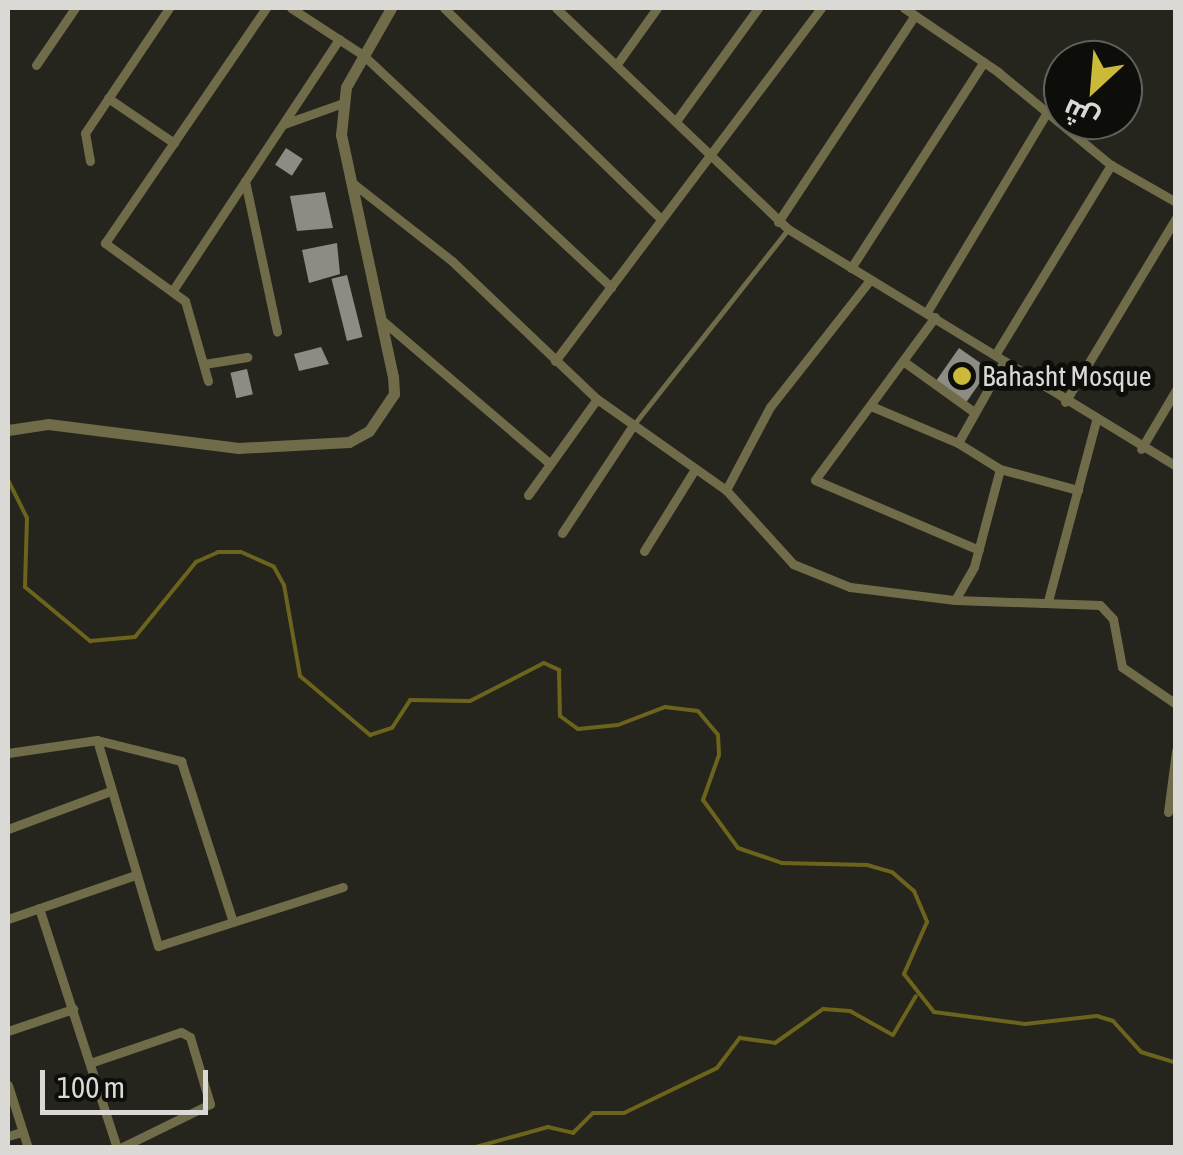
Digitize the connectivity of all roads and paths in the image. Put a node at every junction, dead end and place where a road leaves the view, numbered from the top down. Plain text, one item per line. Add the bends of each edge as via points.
1 (74, 8) edge
2 (169, 8) edge
3 (266, 8) edge
4 (292, 8) edge
5 (392, 8) edge
6 (444, 8) edge
7 (557, 8) edge
8 (656, 8) edge
9 (758, 8) edge
10 (821, 8) edge
11 (904, 8) edge
12 (914, 15) junction
13 (339, 39) junction
14 (363, 55) junction
15 (984, 62) junction
16 (618, 64) junction
17 (36, 66) dead end
18 (108, 98) junction
19 (343, 104) junction
20 (1043, 109) edge
21 (1043, 119) edge
22 (676, 121) junction
23 (283, 124) junction
24 (1081, 140) edge
25 (174, 143) junction
26 (709, 155) junction
27 (90, 161) dead end
28 (1111, 165) junction
29 (348, 179) junction
30 (245, 181) junction
31 (1176, 202) edge
32 (1176, 218) edge
33 (661, 220) junction
34 (778, 222) junction
35 (788, 229) junction
36 (851, 268) junction
37 (870, 280) junction
38 (611, 286) junction
39 (173, 290) junction
40 (931, 314) junction
41 (384, 322) junction
42 (276, 332) dead end
43 (247, 357) dead end
44 (999, 358) junction
45 (555, 361) junction
46 (903, 361) junction
47 (204, 364) junction
48 (208, 381) dead end
49 (1176, 390) edge
50 (597, 399) junction
51 (1065, 402) junction
52 (871, 406) junction
53 (974, 412) junction
54 (1096, 420) junction
55 (632, 426) junction
56 (8, 430) edge
57 (958, 442) junction
58 (1141, 449) junction
59 (548, 462) junction
60 (1176, 466) edge
61 (694, 469) junction
62 (1000, 469) junction
63 (726, 490) junction
64 (1078, 490) junction
65 (528, 495) dead end
66 (562, 533) dead end
67 (979, 550) junction
68 (644, 551) dead end
69 (955, 600) junction
70 (1048, 602) junction
71 (1176, 704) edge
72 (97, 740) junction
73 (1176, 751) edge
74 (8, 753) edge
75 (111, 791) junction
76 (1168, 812) dead end
77 (8, 829) edge
78 (135, 875) junction
79 (344, 887) dead end
80 (39, 908) junction
81 (8, 919) edge
82 (233, 922) junction
83 (72, 1009) junction
84 (8, 1031) edge
85 (90, 1063) junction
86 (8, 1085) edge
87 (22, 1132) junction
88 (8, 1136) edge
89 (28, 1148) edge
90 (118, 1148) edge

1 - 17 street
2 - 18 street
3 - 25 street
4 - 13 street
5 - 14 street
6 - 33 street
7 - 16 street
8 - 16 street
9 - 22 street
10 - 26 street
11 - 12 street
12 - 15 street
12 - 34 street
13 - 14 street
13 - 23 street
14 - 19 street
14 - 38 street
15 - 20 street
15 - 36 street
16 - 22 street
18 - 25 street
18 - 27 street via 85,133
19 - 23 street
19 - 29 street
21 - 40 street
22 - 26 street
23 - 30 street
24 - 28 street
25 - 39 street via 105,243
26 - 33 street
26 - 34 street
28 - 31 street
28 - 44 street
29 - 41 street
29 - 45 street via 452,261
30 - 39 street
30 - 42 street
32 - 51 street
33 - 38 street
34 - 35 street
35 - 36 street
35 - 55 lane
36 - 37 street
37 - 40 street
37 - 63 street via 749,439
38 - 45 street
39 - 47 street via 192,316
40 - 44 street
40 - 46 street
41 - 56 street via 394,394 369,431 350,442 238,448 48,424
41 - 59 street
43 - 47 street
44 - 51 street
44 - 53 street
45 - 50 street
46 - 52 street
46 - 53 street
47 - 48 street
49 - 58 street
50 - 55 street
50 - 59 street
51 - 54 street
52 - 57 street
52 - 67 street via 816,480
53 - 57 street
54 - 58 street
54 - 64 street
55 - 61 street
55 - 66 street
57 - 62 street
58 - 60 street
59 - 65 street
61 - 63 street
61 - 68 street
62 - 64 street
62 - 67 street
63 - 69 street via 793,564 850,587
64 - 70 street
67 - 69 street
69 - 70 street
70 - 71 street via 1108,610 1122,668
72 - 74 street
72 - 75 street
72 - 82 street via 181,761
73 - 76 street
75 - 77 street
75 - 78 street
78 - 80 street
78 - 82 street via 158,946
79 - 82 street
80 - 81 street
80 - 83 street
83 - 84 street
83 - 85 street
85 - 90 street
85 - 90 street via 182,1032 190,1037 210,1104
86 - 87 street
87 - 88 street
87 - 89 street

